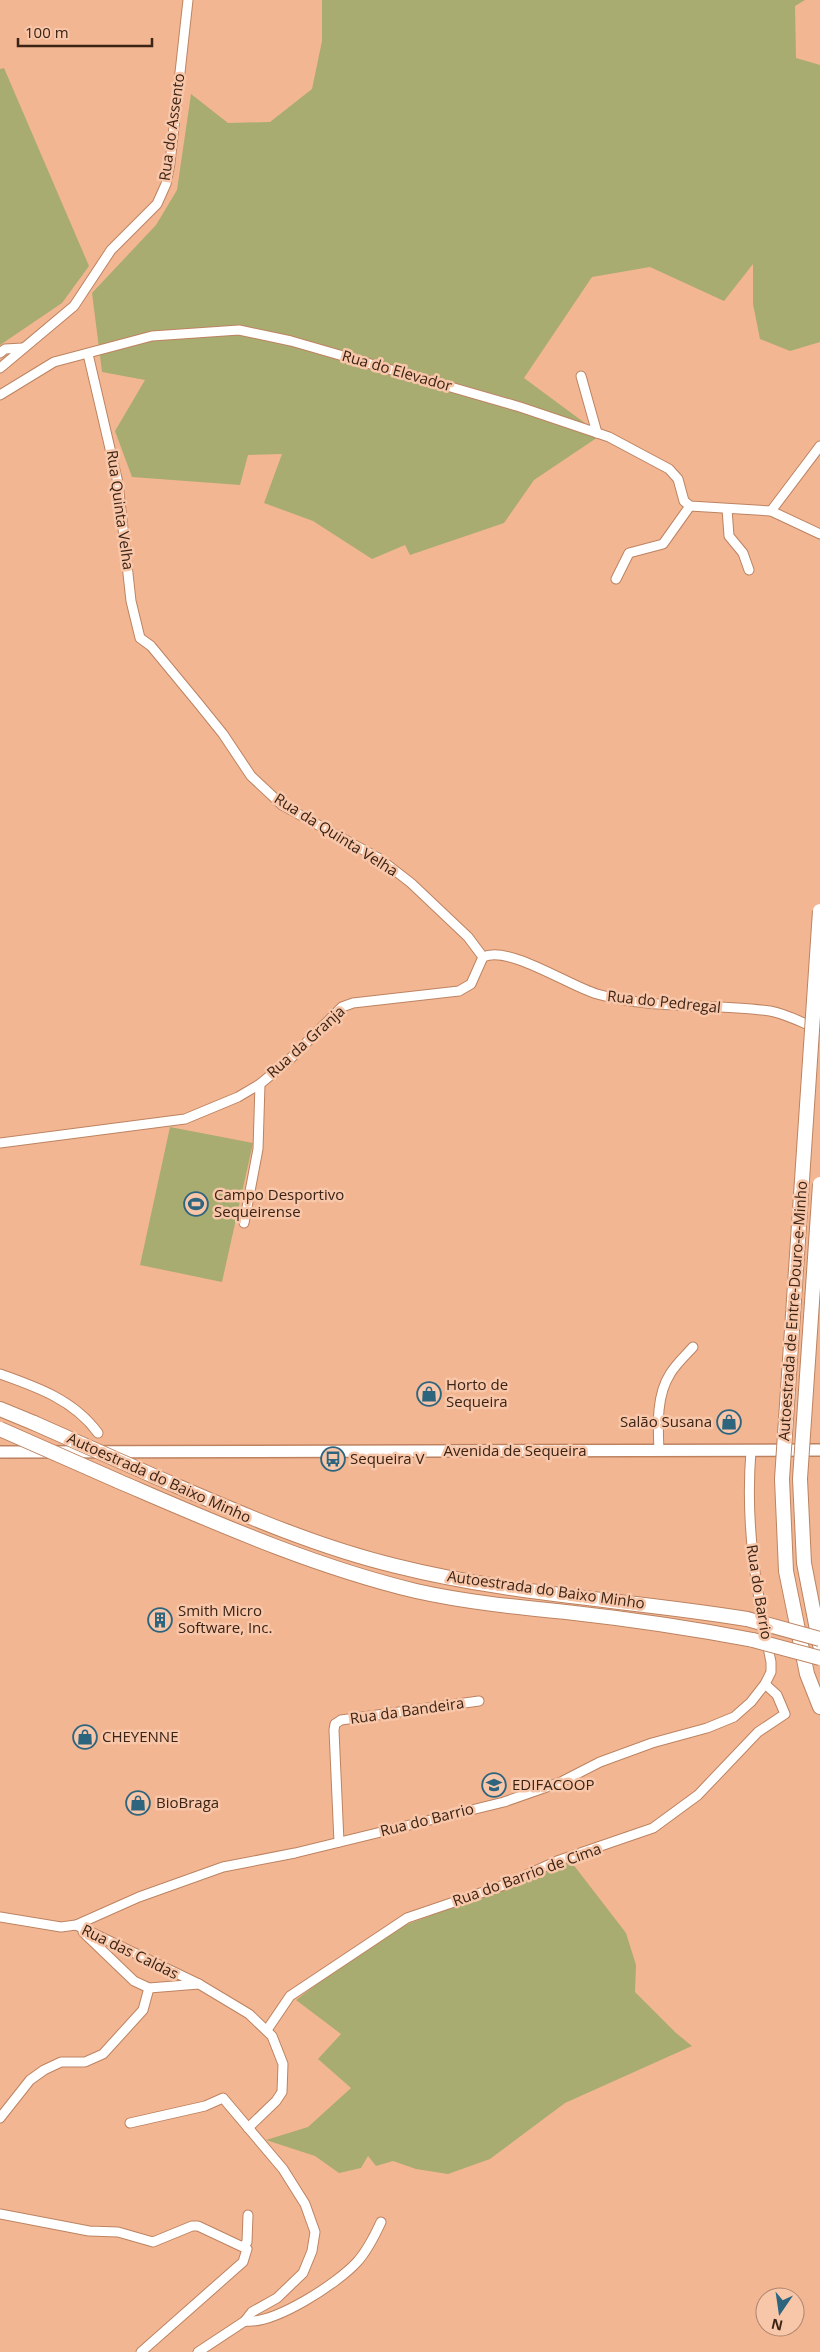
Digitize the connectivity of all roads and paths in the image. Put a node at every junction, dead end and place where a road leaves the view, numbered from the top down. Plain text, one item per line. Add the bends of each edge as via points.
1 (188, 0) edge
2 (24, 348) junction
3 (0, 353) edge
4 (88, 354) junction
5 (0, 368) edge
6 (581, 376) dead end
7 (0, 396) edge
8 (597, 433) junction
9 (820, 446) edge
10 (690, 506) junction
11 (727, 509) junction
12 (771, 510) junction
13 (820, 534) edge
14 (749, 570) dead end
15 (616, 579) dead end
16 (140, 638) joint
17 (820, 911) edge
18 (483, 957) junction
19 (820, 1030) edge
20 (260, 1084) junction
21 (0, 1144) edge
22 (820, 1184) edge
23 (244, 1223) dead end
24 (693, 1347) dead end
25 (0, 1374) edge
26 (0, 1409) edge
27 (0, 1429) edge
28 (98, 1433) dead end
29 (820, 1450) edge
30 (659, 1451) junction
31 (751, 1451) junction
32 (0, 1452) edge
33 (820, 1639) edge
34 (820, 1645) edge
35 (820, 1658) edge
36 (765, 1684) junction
37 (479, 1701) dead end
38 (820, 1707) edge
39 (339, 1842) junction
40 (0, 1917) edge
41 (76, 1926) junction
42 (199, 1984) junction
43 (149, 1988) junction
44 (266, 2030) junction
45 (0, 2118) edge
46 (130, 2123) dead end
47 (248, 2128) junction
48 (0, 2214) edge
49 (248, 2216) dead end
50 (381, 2222) dead end
51 (244, 2246) junction
52 (245, 2321) junction
53 (140, 2352) edge
54 (198, 2352) edge

1 - 2 street, Rua do Assento via 170,163 166,184 157,204 111,250 74,306
2 - 3 street via 6,349
2 - 5 street, Rua do Assento
4 - 7 street, Rua do Elevador via 54,362
4 - 8 street, Rua do Elevador via 152,336 239,330 291,340
4 - 16 street, Rua Quinta Velha via 118,483 131,601
6 - 8 street
8 - 10 street, Rua do Elevador via 669,469 678,479 684,501
9 - 12 street
10 - 11 street
10 - 15 street via 663,544 630,553
11 - 12 street
11 - 14 street via 730,536 744,553
12 - 13 street
16 - 18 street, Rua da Quinta Velha via 151,646 223,734 250,776 282,805 380,860 412,883 468,937
17 - 38 highway, Autoestrada de Entre-Douro-e-Minho, bridge via 782,1478 786,1570 807,1674
18 - 19 street, Rua do Pedregal via 494,954 508,957 612,998 696,1008 772,1011
18 - 20 street, Rua da Granja via 471,984 459,991 353,1003 342,1008
20 - 21 street, Rua da Granja via 184,1118
20 - 23 street via 258,1149
22 - 34 highway, Autoestrada de Entre-Douro-e-Minho, bridge via 800,1479 804,1564
24 - 30 street via 666,1382 658,1419
25 - 28 street via 63,1400
26 - 33 highway, Autoestrada do Baixo Minho, bridge via 272,1527 397,1567 498,1586 747,1618
27 - 35 highway, Autoestrada do Baixo Minho, bridge via 264,1544 338,1570 417,1591 516,1607 670,1625 753,1640
29 - 31 main road, Avenida de Sequeira
30 - 31 main road, Avenida de Sequeira
30 - 32 main road, Avenida de Sequeira
31 - 36 street, Rua do Barrio via 749,1520 756,1593 772,1662
36 - 39 street, Rua do Barrio via 734,1717 707,1728 652,1743 600,1762 561,1782 504,1802
36 - 44 street, Rua do Barrio de Cima via 777,1695 785,1714 758,1732 698,1794 653,1828 557,1861 504,1885 406,1918 290,1996
37 - 39 street, Rua da Bandeira via 341,1720 335,1724
39 - 41 street, Rua do Barrio via 223,1867 140,1897
40 - 41 street, Rua das Caldas via 61,1927
41 - 42 street, Rua das Caldas
41 - 43 street via 134,1981
42 - 43 street
42 - 44 street, Rua das Caldas via 249,2014
43 - 45 street via 143,2010 103,2054 85,2062 62,2062 44,2070 30,2080
44 - 47 street, Rua das Caldas via 280,2052 284,2074 282,2092
46 - 47 street via 204,2106 223,2098
47 - 52 street via 283,2169 305,2204 315,2232 303,2273 277,2298 252,2312
48 - 51 street via 89,2231 118,2232 153,2242 198,2226
49 - 51 street
50 - 52 street via 358,2260 319,2292 282,2314 254,2322
51 - 53 street via 247,2255 243,2262
52 - 54 street

